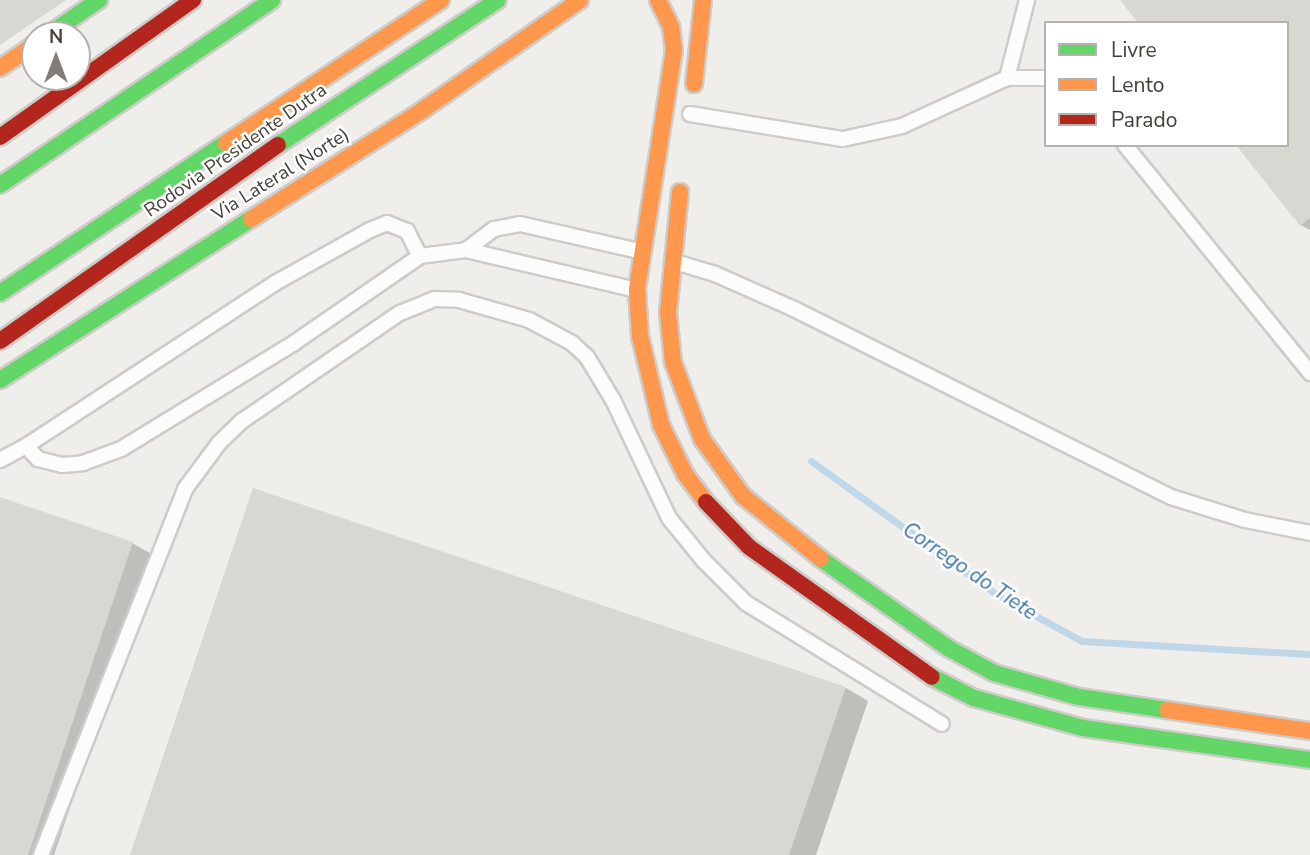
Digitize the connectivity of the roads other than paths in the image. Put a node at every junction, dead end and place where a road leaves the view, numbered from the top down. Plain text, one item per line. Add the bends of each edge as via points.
1 (99, 0) edge
2 (193, 0) edge
3 (272, 0) edge
4 (441, 0) edge
5 (498, 0) edge
6 (580, 0) edge
7 (658, 0) edge
8 (703, 0) edge
9 (1027, 0) edge
10 (68, 21) edge
11 (21, 54) edge
12 (0, 68) edge
13 (1007, 78) junction
14 (1044, 78) edge
15 (690, 121) joint
16 (0, 138) edge
17 (1127, 147) edge
18 (683, 168) dead end
19 (0, 185) edge
20 (122, 191) dead end
21 (466, 250) junction
22 (644, 252) junction
23 (420, 256) junction
24 (670, 261) junction
25 (0, 275) edge
26 (637, 290) junction
27 (0, 293) edge
28 (0, 341) edge
29 (1310, 373) edge
30 (0, 380) edge
31 (26, 446) junction
32 (0, 460) edge
33 (1310, 533) edge
34 (942, 724) dead end
35 (1310, 731) edge
36 (1310, 760) edge
37 (41, 855) edge

1 - 10 main road
2 - 16 main road
3 - 19 main road
4 - 27 main road
5 - 28 main road, Rodovia Presidente Dutra via 292,135
6 - 30 main road, Via Lateral (Norte) via 424,109
7 - 22 main road via 671,27 674,50
8 - 15 main road
9 - 13 lane
11 - 12 main road
13 - 14 lane
13 - 15 lane via 902,126 843,139
17 - 29 lane
18 - 24 main road
20 - 25 main road, Rodovia Presidente Dutra
21 - 22 lane via 494,229 520,223
21 - 23 lane
21 - 26 lane
22 - 26 main road
23 - 31 lane via 294,343 121,449 83,463 62,464 38,459
23 - 31 lane via 407,231 387,223 370,230 275,283
24 - 33 lane via 715,274 794,309 1171,497 1245,520
24 - 35 main road via 670,346 690,412 702,439 743,496 783,532 948,648 994,673 1079,697
26 - 36 main road via 651,396 671,451 712,510 749,547 919,668 974,698 1031,717
31 - 32 lane
34 - 37 lane via 746,603 704,561 669,518 613,400 587,356 572,343 529,320 459,300 435,299 400,313 242,421 185,489

